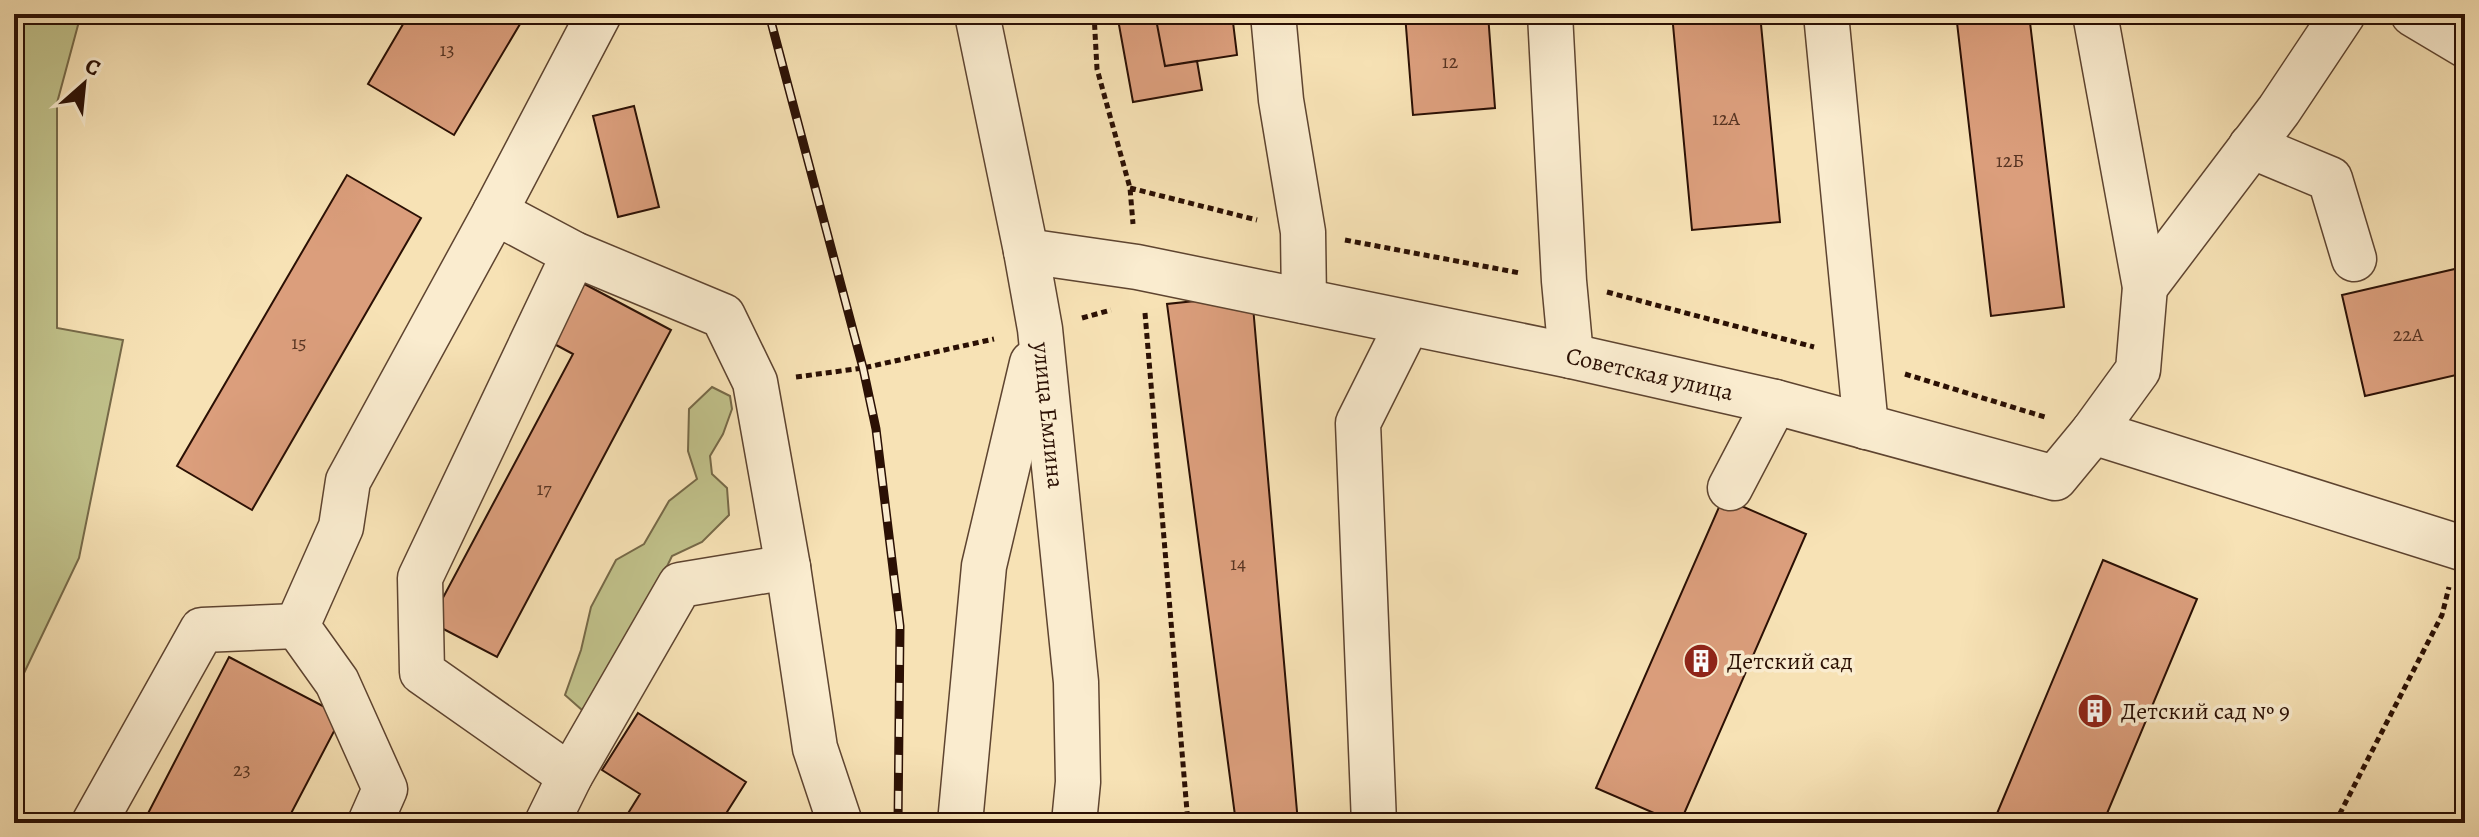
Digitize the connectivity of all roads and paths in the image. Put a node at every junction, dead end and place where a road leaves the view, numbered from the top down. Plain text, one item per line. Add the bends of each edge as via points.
1 (599, 14) edge
2 (977, 14) edge
3 (1094, 14) edge
4 (1273, 14) edge
5 (1550, 14) edge
6 (1826, 14) edge
7 (2095, 14) edge
8 (2343, 14) edge
9 (2413, 14) edge
10 (2465, 45) edge
11 (2251, 146) junction
12 (495, 212) junction
13 (1026, 251) junction
14 (574, 254) junction
15 (2354, 259) dead end
16 (1137, 267) junction
17 (2145, 287) junction
18 (1304, 301) junction
19 (1114, 309) dead end
20 (1408, 323) junction
21 (1040, 329) junction
22 (1571, 356) junction
23 (755, 382) junction
24 (1775, 402) junction
25 (1866, 427) junction
26 (2093, 432) junction
27 (1730, 488) dead end
28 (2462, 548) edge
29 (788, 567) junction
30 (297, 626) junction
31 (570, 776) junction
32 (94, 823) edge
33 (370, 823) edge
34 (547, 823) edge
35 (840, 823) edge
36 (960, 823) edge
37 (1074, 823) edge
38 (1188, 823) edge
39 (1374, 823) edge
40 (2335, 823) edge

1 - 12 street
2 - 13 street, улица Емлина
3 - 16 path via 1097,69 1130,188
4 - 18 street via 1303,232
5 - 22 street
6 - 25 street
7 - 17 street, Советская улица
8 - 11 street
9 - 10 street
11 - 15 street via 2330,179
11 - 17 street
12 - 14 street
12 - 30 street via 348,481 341,527
13 - 16 street, Советская улица
13 - 21 street, улица Емлина
14 - 23 street via 723,316
14 - 31 street via 420,578 422,672
16 - 18 street, Советская улица
16 - 38 path
17 - 26 street, Советская улица via 2138,370
18 - 20 street, Советская улица
19 - 21 path
20 - 22 street, Советская улица
20 - 39 street via 1358,423
21 - 23 path via 863,368
21 - 36 street via 984,566
21 - 37 street, улица Емлина via 1076,682
22 - 24 street, Советская улица
23 - 29 street
24 - 25 street, Советская улица
24 - 27 street
25 - 26 street, Советская улица via 2055,478
26 - 28 street
28 - 40 path via 2442,615
29 - 31 street via 680,585
29 - 35 street via 815,748
30 - 32 street via 202,630
30 - 33 street via 337,682 385,789
31 - 34 street

